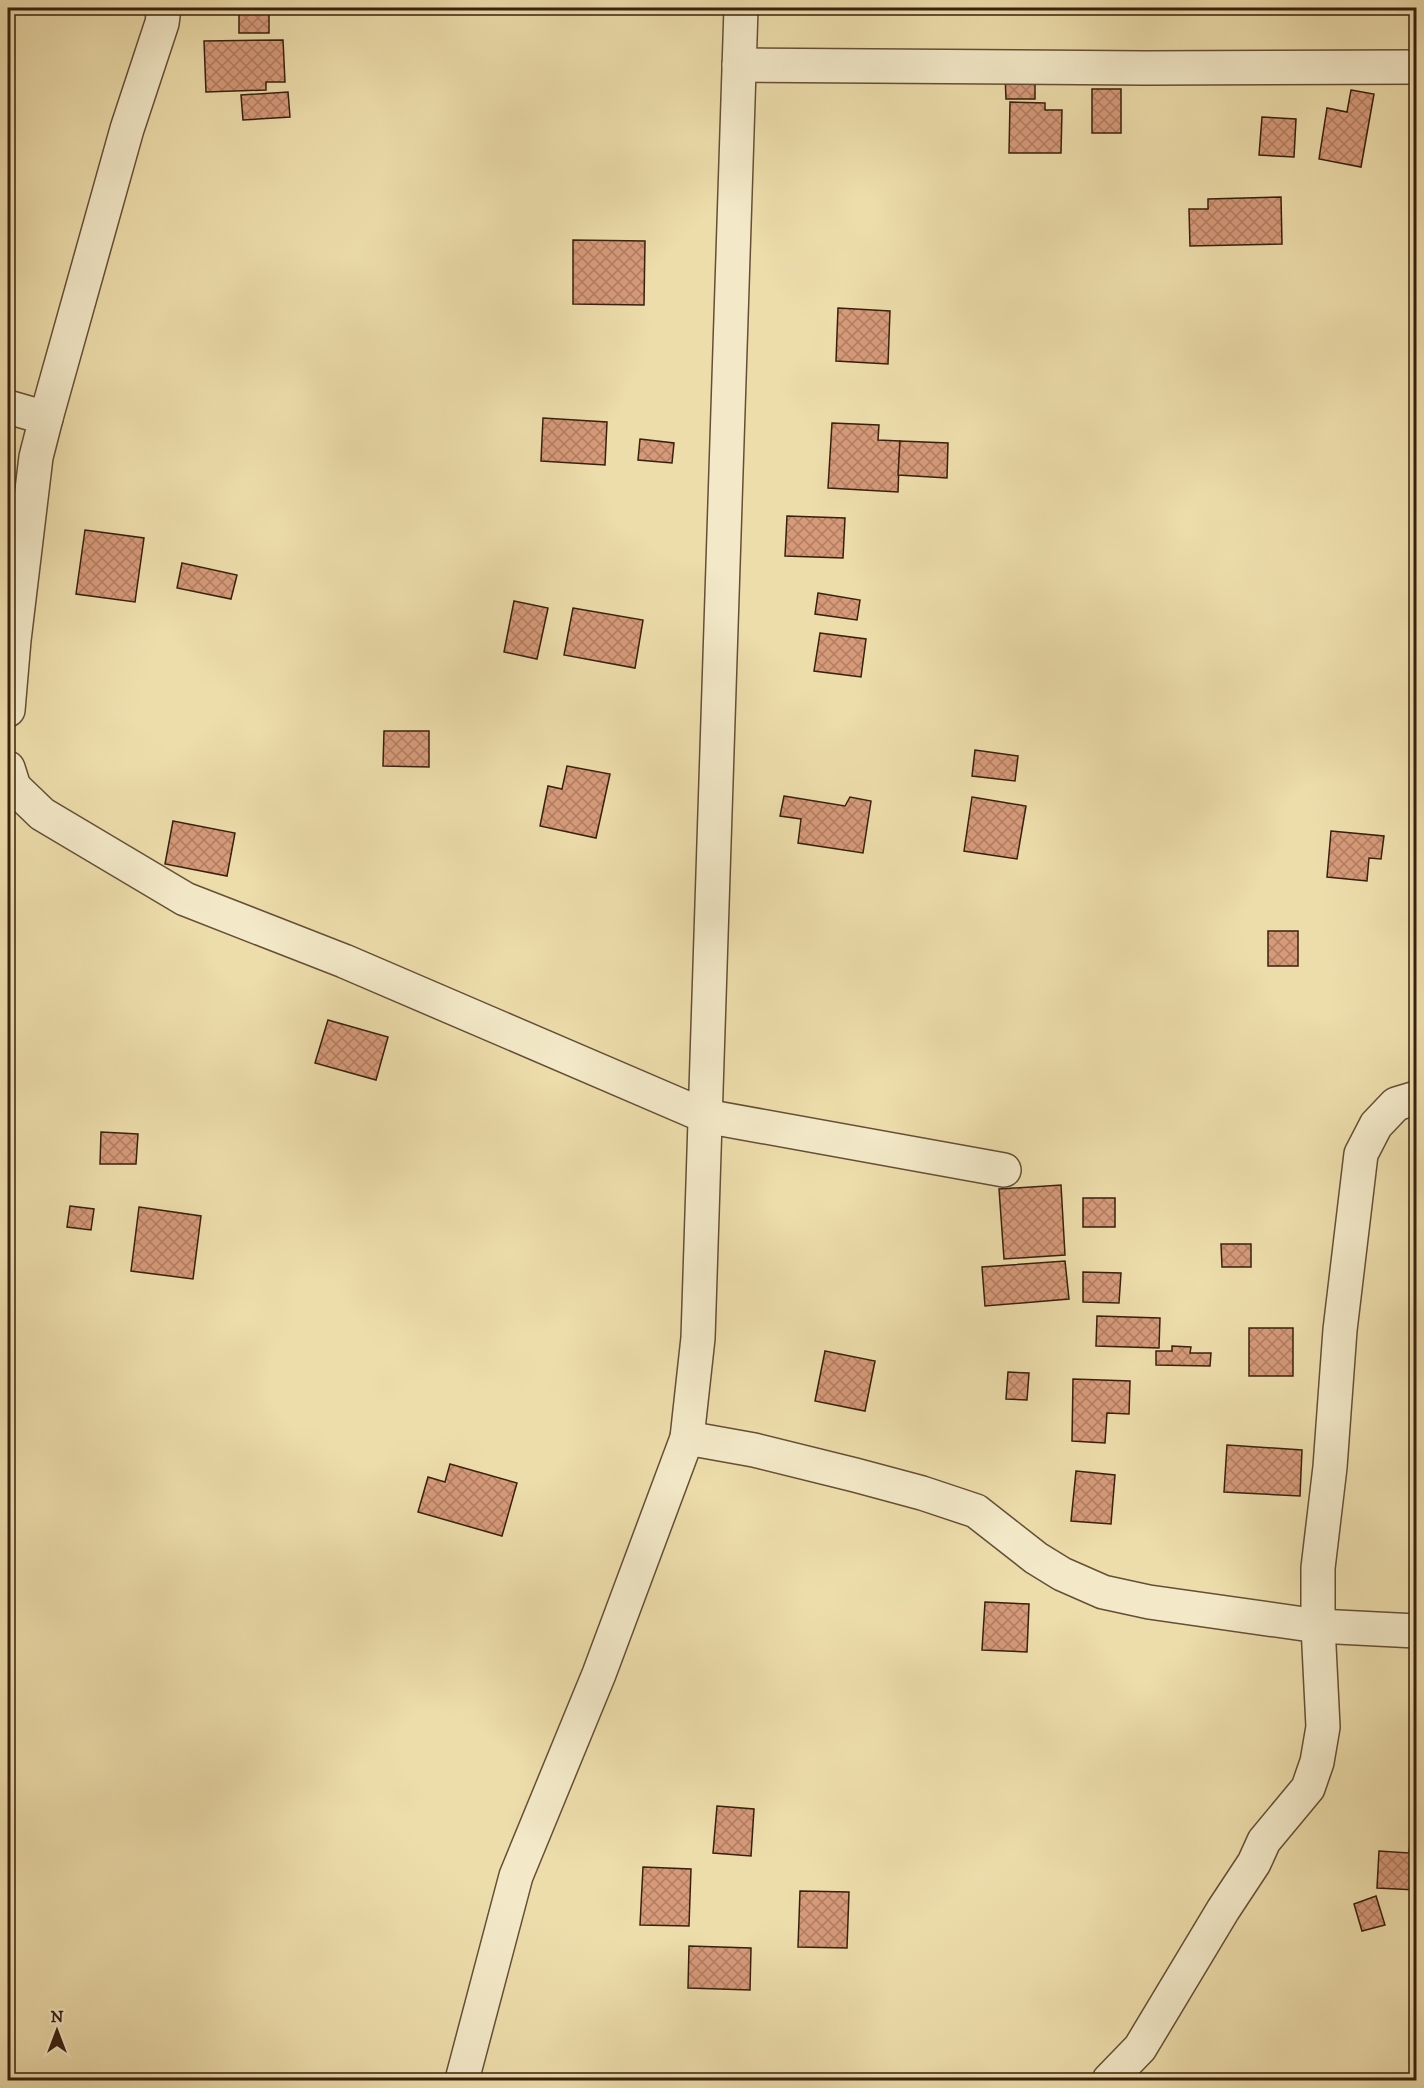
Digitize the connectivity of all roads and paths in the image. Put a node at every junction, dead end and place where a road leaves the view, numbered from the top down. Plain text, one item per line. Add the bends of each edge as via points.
1 (164, 8) edge
2 (741, 8) edge
3 (739, 65) junction
4 (1416, 67) edge
5 (8, 407) edge
6 (46, 418) junction
7 (8, 710) edge
8 (8, 768) edge
9 (1416, 1098) edge
10 (705, 1116) junction
11 (1004, 1170) dead end
12 (687, 1438) junction
13 (1318, 1626) junction
14 (1416, 1631) edge
15 (462, 2080) edge
16 (1109, 2080) edge

1 - 6 street
2 - 3 street
3 - 4 street
3 - 10 street
5 - 6 street
6 - 7 street via 36,457
8 - 10 street via 14,788 42,814 185,899 344,962
9 - 13 street via 1396,1104 1389,1111 1376,1125 1361,1154 1318,1569
10 - 11 street
10 - 12 street via 698,1338
12 - 13 street via 843,1472 976,1511 1036,1558 1104,1592
12 - 15 street via 599,1674 516,1876
13 - 14 street
13 - 16 street via 1323,1727 1308,1788 1264,1841 1140,2048

